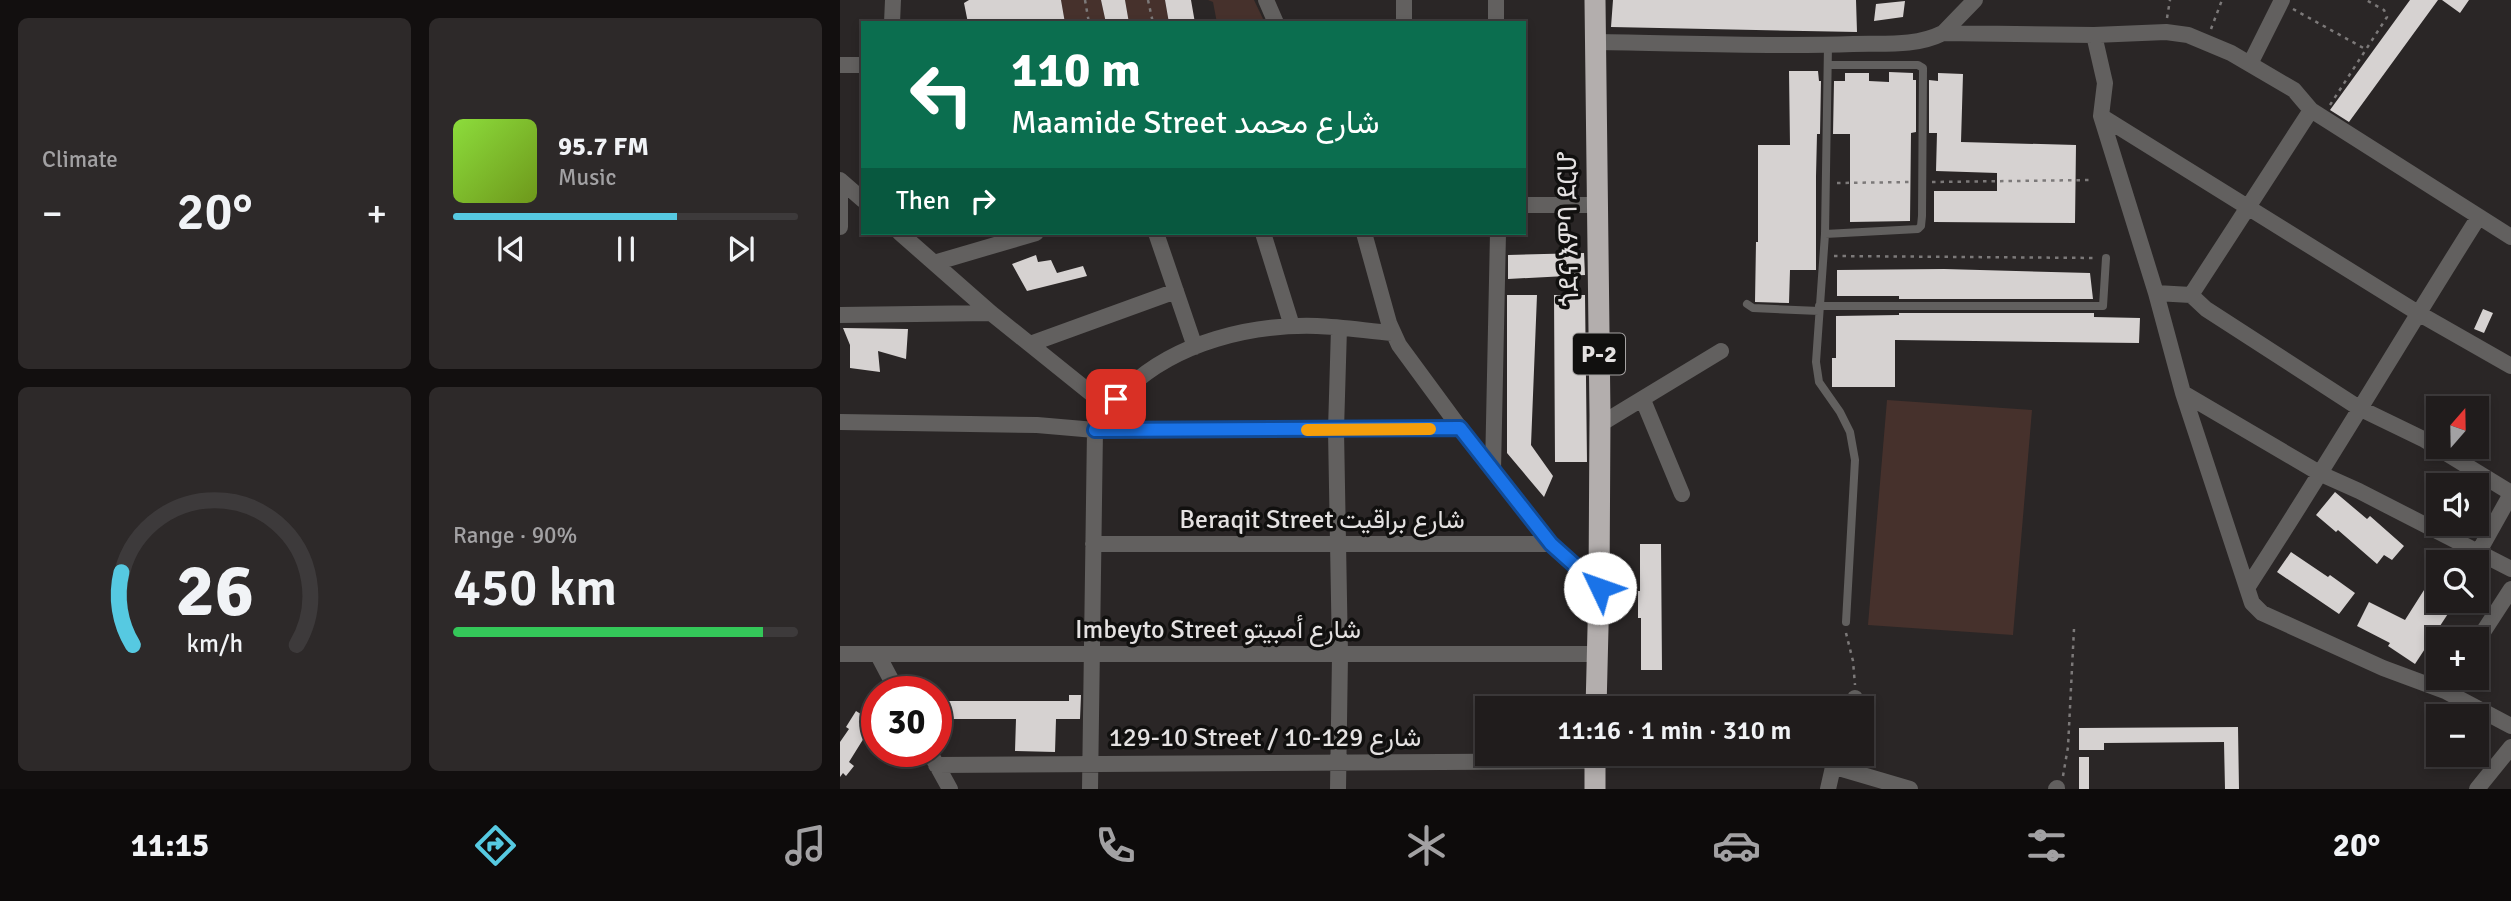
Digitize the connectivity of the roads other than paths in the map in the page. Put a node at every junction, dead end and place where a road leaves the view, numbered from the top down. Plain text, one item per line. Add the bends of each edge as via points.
1 (893, 0) edge
2 (1266, 0) edge
3 (1404, 0) edge
4 (1496, 0) edge
5 (1595, 0) edge
6 (1975, 0) edge
7 (2281, 1) edge
8 (1961, 7) edge
9 (892, 21) edge
10 (1275, 21) edge
11 (1404, 21) edge
12 (1496, 21) edge
13 (1943, 33) junction
14 (2094, 35) junction
15 (1596, 42) junction
16 (1828, 45) junction
17 (2250, 64) junction
18 (840, 65) edge
19 (861, 65) edge
20 (1828, 65) junction
21 (2316, 113) junction
22 (2101, 116) junction
23 (840, 180) edge
24 (840, 190) edge
25 (861, 198) edge
26 (840, 203) edge
27 (1526, 205) edge
28 (1597, 205) junction
29 (2247, 207) junction
30 (2478, 218) junction
31 (840, 228) edge
32 (1825, 234) junction
33 (902, 235) edge
34 (1029, 235) edge
35 (1157, 235) edge
36 (1264, 235) edge
37 (1365, 235) edge
38 (1498, 235) edge
39 (2511, 237) edge
40 (2106, 258) road end
41 (934, 263) junction
42 (1176, 291) junction
43 (2156, 293) junction
44 (2192, 295) junction
45 (1747, 304) dead end
46 (1819, 308) junction
47 (991, 313) junction
48 (2418, 313) junction
49 (840, 314) edge
50 (1292, 326) junction
51 (1339, 328) junction
52 (1392, 333) junction
53 (1030, 344) junction
54 (1195, 347) junction
55 (1721, 351) dead end
56 (2511, 366) edge
57 (2183, 393) junction
58 (1643, 400) junction
59 (1108, 407) junction
60 (2359, 408) junction
61 (840, 422) edge
62 (1599, 425) junction
63 (1460, 428) junction
64 (1095, 430) junction
65 (1336, 430) junction
66 (1493, 470) junction
67 (2322, 474) junction
68 (1682, 494) dead end
69 (2511, 494) edge
70 (1093, 544) junction
71 (1551, 544) junction
72 (1339, 545) junction
73 (2472, 550) edge
74 (2480, 550) edge
75 (2489, 558) edge
76 (2511, 569) edge
77 (1600, 588) junction
78 (2247, 588) junction
79 (2511, 589) edge
80 (1846, 622) road end
81 (2486, 627) edge
82 (840, 654) edge
83 (1597, 654) junction
84 (878, 655) junction
85 (1091, 655) junction
86 (1340, 655) junction
87 (889, 676) edge
88 (2426, 678) edge
89 (2459, 690) edge
90 (1596, 696) edge
91 (2511, 726) edge
92 (2511, 747) edge
93 (952, 759) edge
94 (1475, 760) edge
95 (1338, 763) junction
96 (1088, 764) junction
97 (1595, 766) edge
98 (1833, 766) edge
99 (1850, 766) edge
100 (937, 767) edge
101 (950, 789) edge
102 (1090, 789) edge
103 (1338, 789) edge
104 (1595, 789) edge
105 (1828, 789) edge
106 (1910, 789) edge
107 (2477, 789) edge

1 - 9 street
2 - 10 street
3 - 11 street
4 - 12 street
5 - 15 highway, ጎደና እምባ ደርሆ / P-2
6 - 8 street
7 - 17 street
8 - 13 street
13 - 14 street
13 - 16 street via 1912,43
14 - 17 street via 2188,35
14 - 22 street via 2105,83
15 - 16 street
15 - 28 highway, ጎደና እምባ ደርሆ / P-2
16 - 20 lane
17 - 21 street via 2294,90
18 - 19 street
20 - 32 lane
20 - 32 lane via 1923,68 1922,222 1918,229
21 - 29 street
21 - 30 street
22 - 29 street
22 - 43 street
23 - 25 street
24 - 26 street
26 - 31 street
27 - 28 street
28 - 62 highway, ጎደና እምባ ደርሆ / P-2
29 - 44 street
29 - 48 street
30 - 39 street
30 - 48 street
32 - 46 lane
33 - 41 street
34 - 41 street
35 - 42 street
36 - 50 street
37 - 52 street
38 - 66 street
40 - 46 lane via 2103,306
41 - 47 street
42 - 53 street
42 - 54 street
43 - 44 street
43 - 57 street
44 - 60 street via 2206,309
45 - 46 lane via 1753,308
46 - 80 lane via 1819,382 1846,422 1855,460
47 - 49 street
47 - 53 street
48 - 56 street
48 - 60 street
50 - 51 street
50 - 54 street via 1252,331
51 - 52 street
51 - 65 street
52 - 63 street
53 - 59 street
54 - 59 street via 1143,373
55 - 58 street
57 - 67 street
57 - 78 street
58 - 62 street
58 - 68 street
59 - 64 street
60 - 67 street
60 - 69 street via 2423,439
61 - 64 street
62 - 77 highway, ጎደና እምባ ደርሆ / P-2
63 - 65 street
63 - 66 street
64 - 65 street
64 - 70 street
65 - 72 street
66 - 71 street
67 - 73 street
67 - 78 street
69 - 74 street
70 - 72 street, Beraqit Street شارع براقيت
70 - 85 street
71 - 72 street, Beraqit Street شارع براقيت
71 - 77 street
72 - 86 street
75 - 76 street
77 - 83 highway, ጎደና እምባ ደርሆ / P-2
78 - 88 street via 2262,614 2383,668
79 - 81 street
82 - 84 street, Imbeyto Street شارع أمبيتو
83 - 86 street, Imbeyto Street شارع أمبيتو
83 - 90 highway, ጎደና እምባ ደርሆ / P-2
84 - 85 street, Imbeyto Street شارع أمبيتو
84 - 87 street
85 - 86 street, Imbeyto Street شارع أمبيتو
85 - 96 street
86 - 95 street
89 - 91 street
92 - 107 street
93 - 96 street, 129-10 Street / شارع 129-10
94 - 95 street, 129-10 Street / شارع 129-10
95 - 96 street, 129-10 Street / شارع 129-10
95 - 103 street
96 - 102 street
97 - 104 highway
98 - 105 street
99 - 106 street
100 - 101 street

